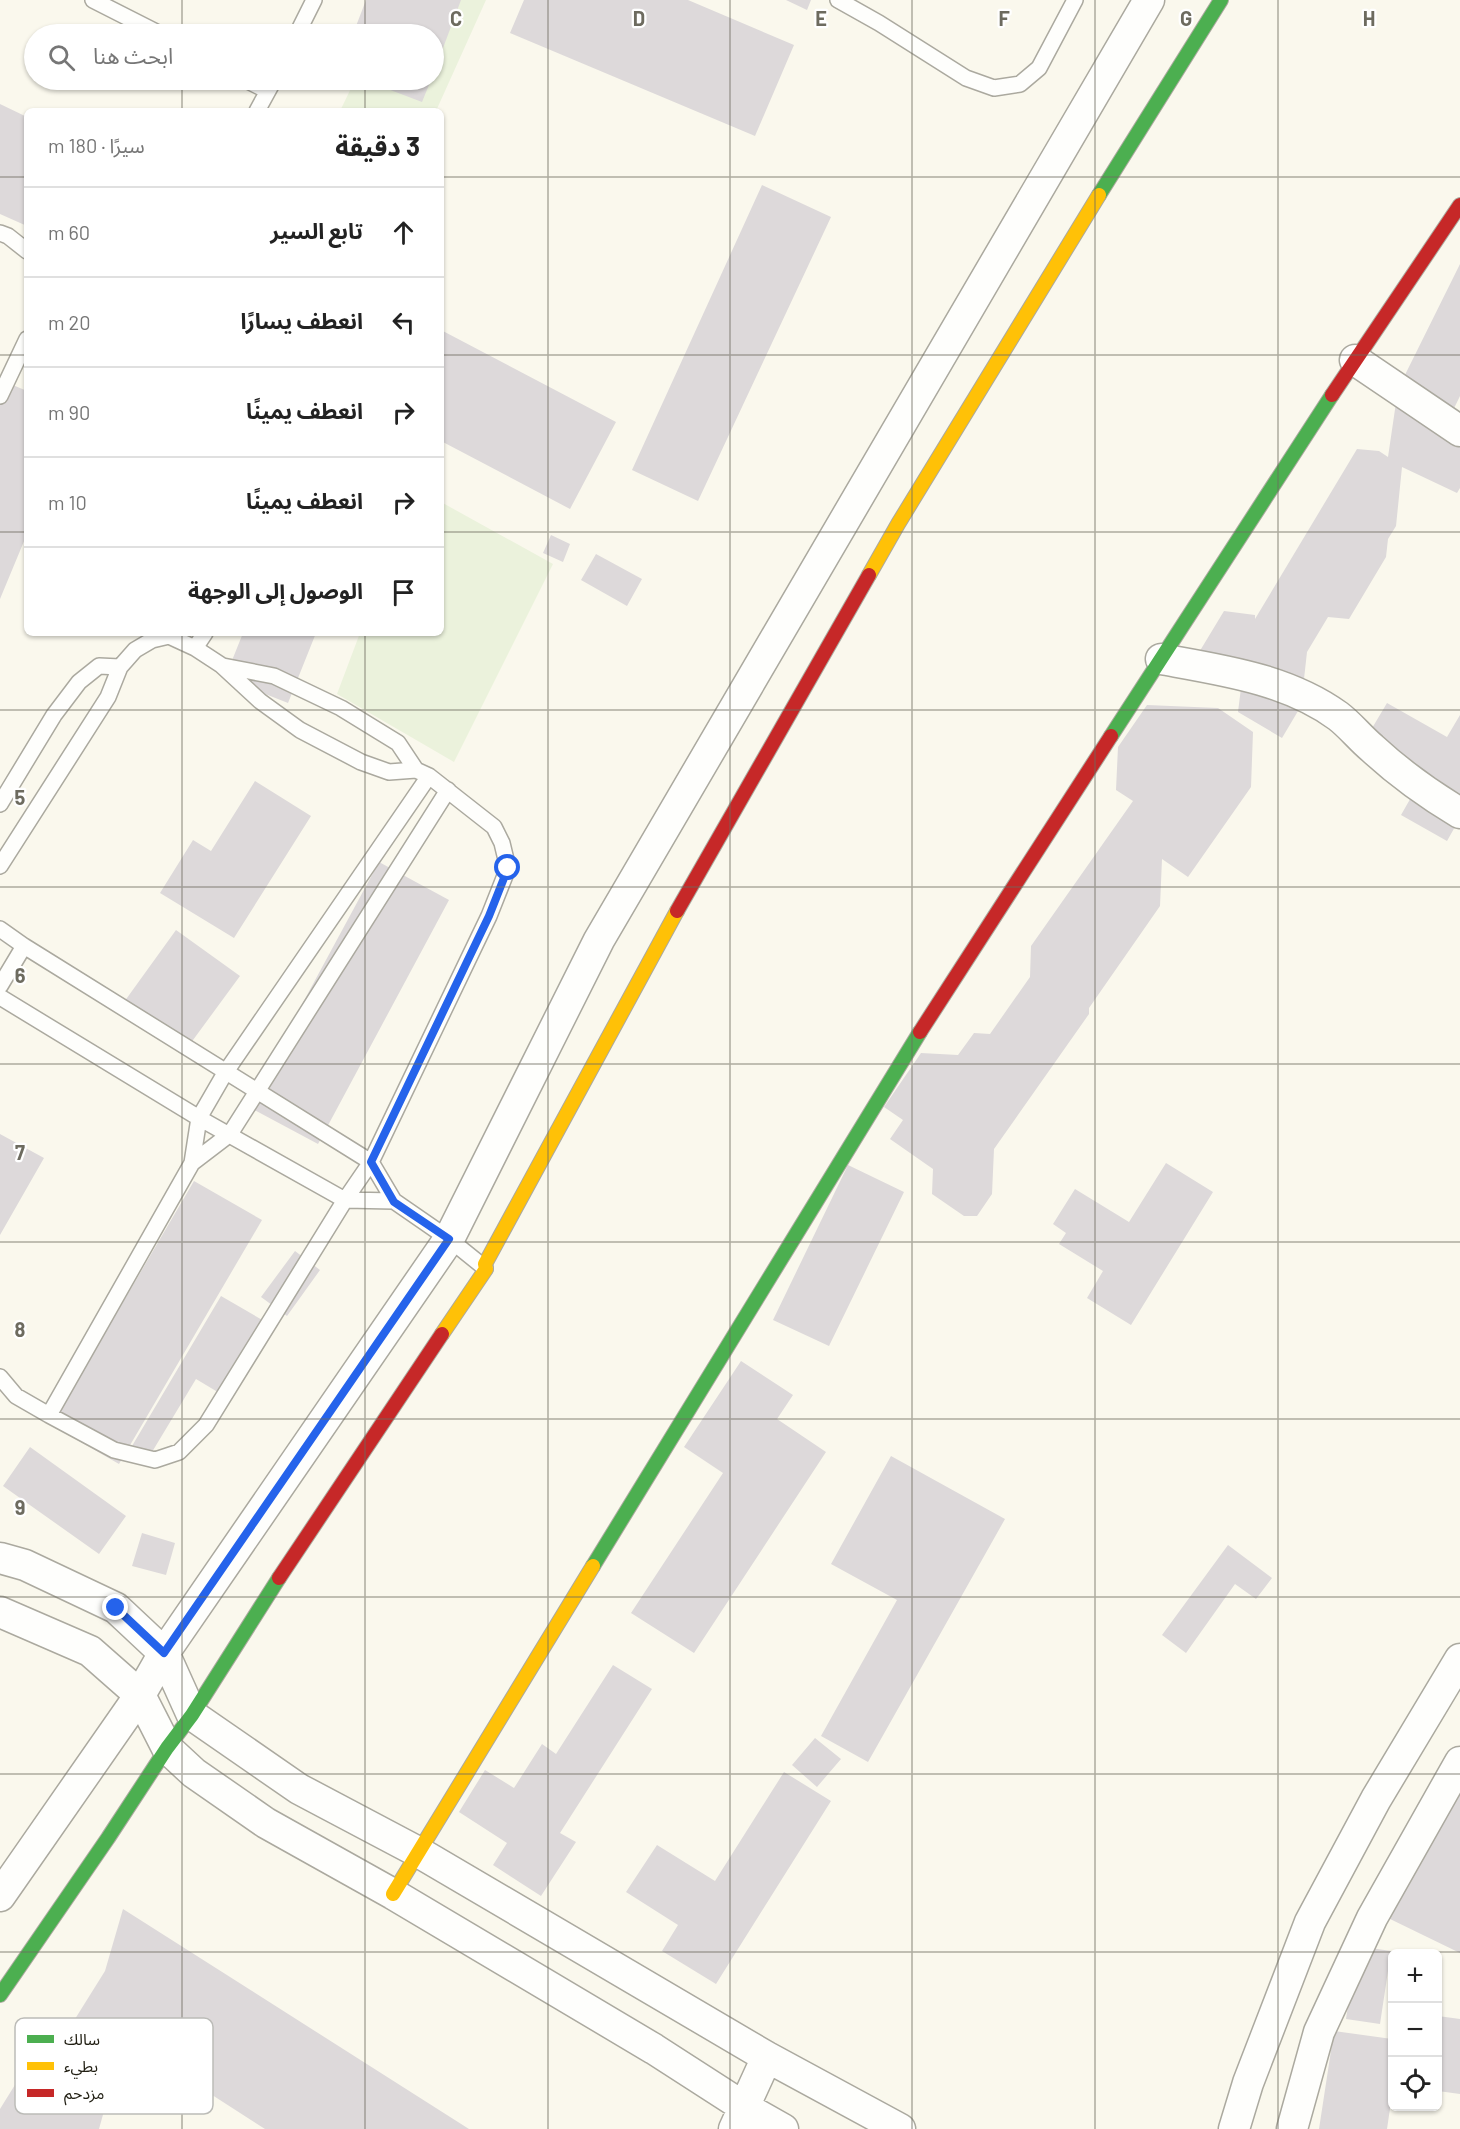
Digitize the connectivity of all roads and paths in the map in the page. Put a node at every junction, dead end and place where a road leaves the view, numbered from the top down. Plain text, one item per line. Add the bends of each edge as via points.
1 (93, 0) edge
2 (314, 0) edge
3 (838, 0) edge
4 (1075, 0) edge
5 (1149, 0) edge
6 (1221, 0) edge
7 (140, 24) edge
8 (302, 24) edge
9 (268, 90) edge
10 (259, 108) edge
11 (1460, 205) edge
12 (0, 233) edge
13 (24, 249) edge
14 (24, 345) edge
15 (1355, 360) junction
16 (0, 396) edge
17 (1460, 431) edge
18 (204, 636) edge
19 (195, 648) junction
20 (1161, 659) junction
21 (221, 665) junction
22 (120, 667) junction
23 (422, 773) junction
24 (448, 790) junction
25 (0, 804) edge
26 (1460, 813) edge
27 (0, 866) edge
28 (0, 928) edge
29 (24, 946) junction
30 (0, 986) edge
31 (0, 997) edge
32 (225, 1073) junction
33 (256, 1091) junction
34 (200, 1118) junction
35 (230, 1134) junction
36 (371, 1162) junction
37 (192, 1163) junction
38 (345, 1200) junction
39 (394, 1202) junction
40 (449, 1239) junction
41 (486, 1269) junction
42 (0, 1377) edge
43 (0, 1393) edge
44 (16, 1396) junction
45 (49, 1415) junction
46 (0, 1558) edge
47 (0, 1612) edge
48 (164, 1653) junction
49 (1460, 1659) edge
50 (140, 1695) junction
51 (192, 1715) junction
52 (167, 1748) junction
53 (1460, 1762) edge
54 (420, 1853) junction
55 (393, 1894) junction
56 (0, 1896) edge
57 (0, 1995) edge
58 (768, 2057) junction
59 (739, 2118) edge
60 (783, 2129) edge
61 (900, 2129) edge
62 (1234, 2129) edge
63 (1292, 2129) edge

1 - 7 lane
2 - 8 lane
3 - 4 lane via 966,78 994,88 1020,84 1039,68
5 - 40 street via 599,940
6 - 41 street via 898,524 657,946 485,1264
9 - 10 lane
11 - 15 street
12 - 13 lane
14 - 16 lane
15 - 17 street
15 - 20 street
18 - 19 lane
19 - 21 lane
19 - 22 lane via 169,636 152,640 135,650
20 - 26 street via 1237,672 1298,692 1339,716 1422,790
20 - 54 street via 910,1046
21 - 23 lane via 274,676 341,708 398,743
21 - 23 lane via 300,730 389,772
22 - 25 lane via 99,666 79,682 54,715
22 - 27 lane via 108,697
23 - 24 lane
23 - 32 lane
24 - 33 lane
24 - 36 lane via 494,827 508,868 489,916
28 - 29 lane
29 - 30 lane
29 - 32 lane
31 - 34 lane
32 - 33 lane
32 - 34 lane
33 - 35 lane
33 - 36 lane
34 - 35 lane
34 - 37 lane
35 - 37 lane
35 - 38 lane
36 - 38 lane
36 - 39 lane
37 - 45 lane
38 - 39 lane
38 - 45 lane via 206,1425 179,1452 155,1460 114,1450
39 - 40 lane
40 - 41 lane
40 - 48 street
41 - 51 street via 287,1565
42 - 44 lane
43 - 44 lane
44 - 45 lane
46 - 48 street via 25,1565 116,1608
47 - 50 street via 90,1651
48 - 50 street
48 - 51 street
49 - 62 street via 1376,1799 1310,1922
50 - 52 street
50 - 56 street
51 - 52 street
51 - 54 street via 299,1789
52 - 55 street via 194,1773 266,1823
52 - 57 street
53 - 63 street via 1372,1918 1320,2032
54 - 55 street
54 - 58 street
55 - 59 street via 654,2049
58 - 59 street
58 - 61 street
59 - 60 street

